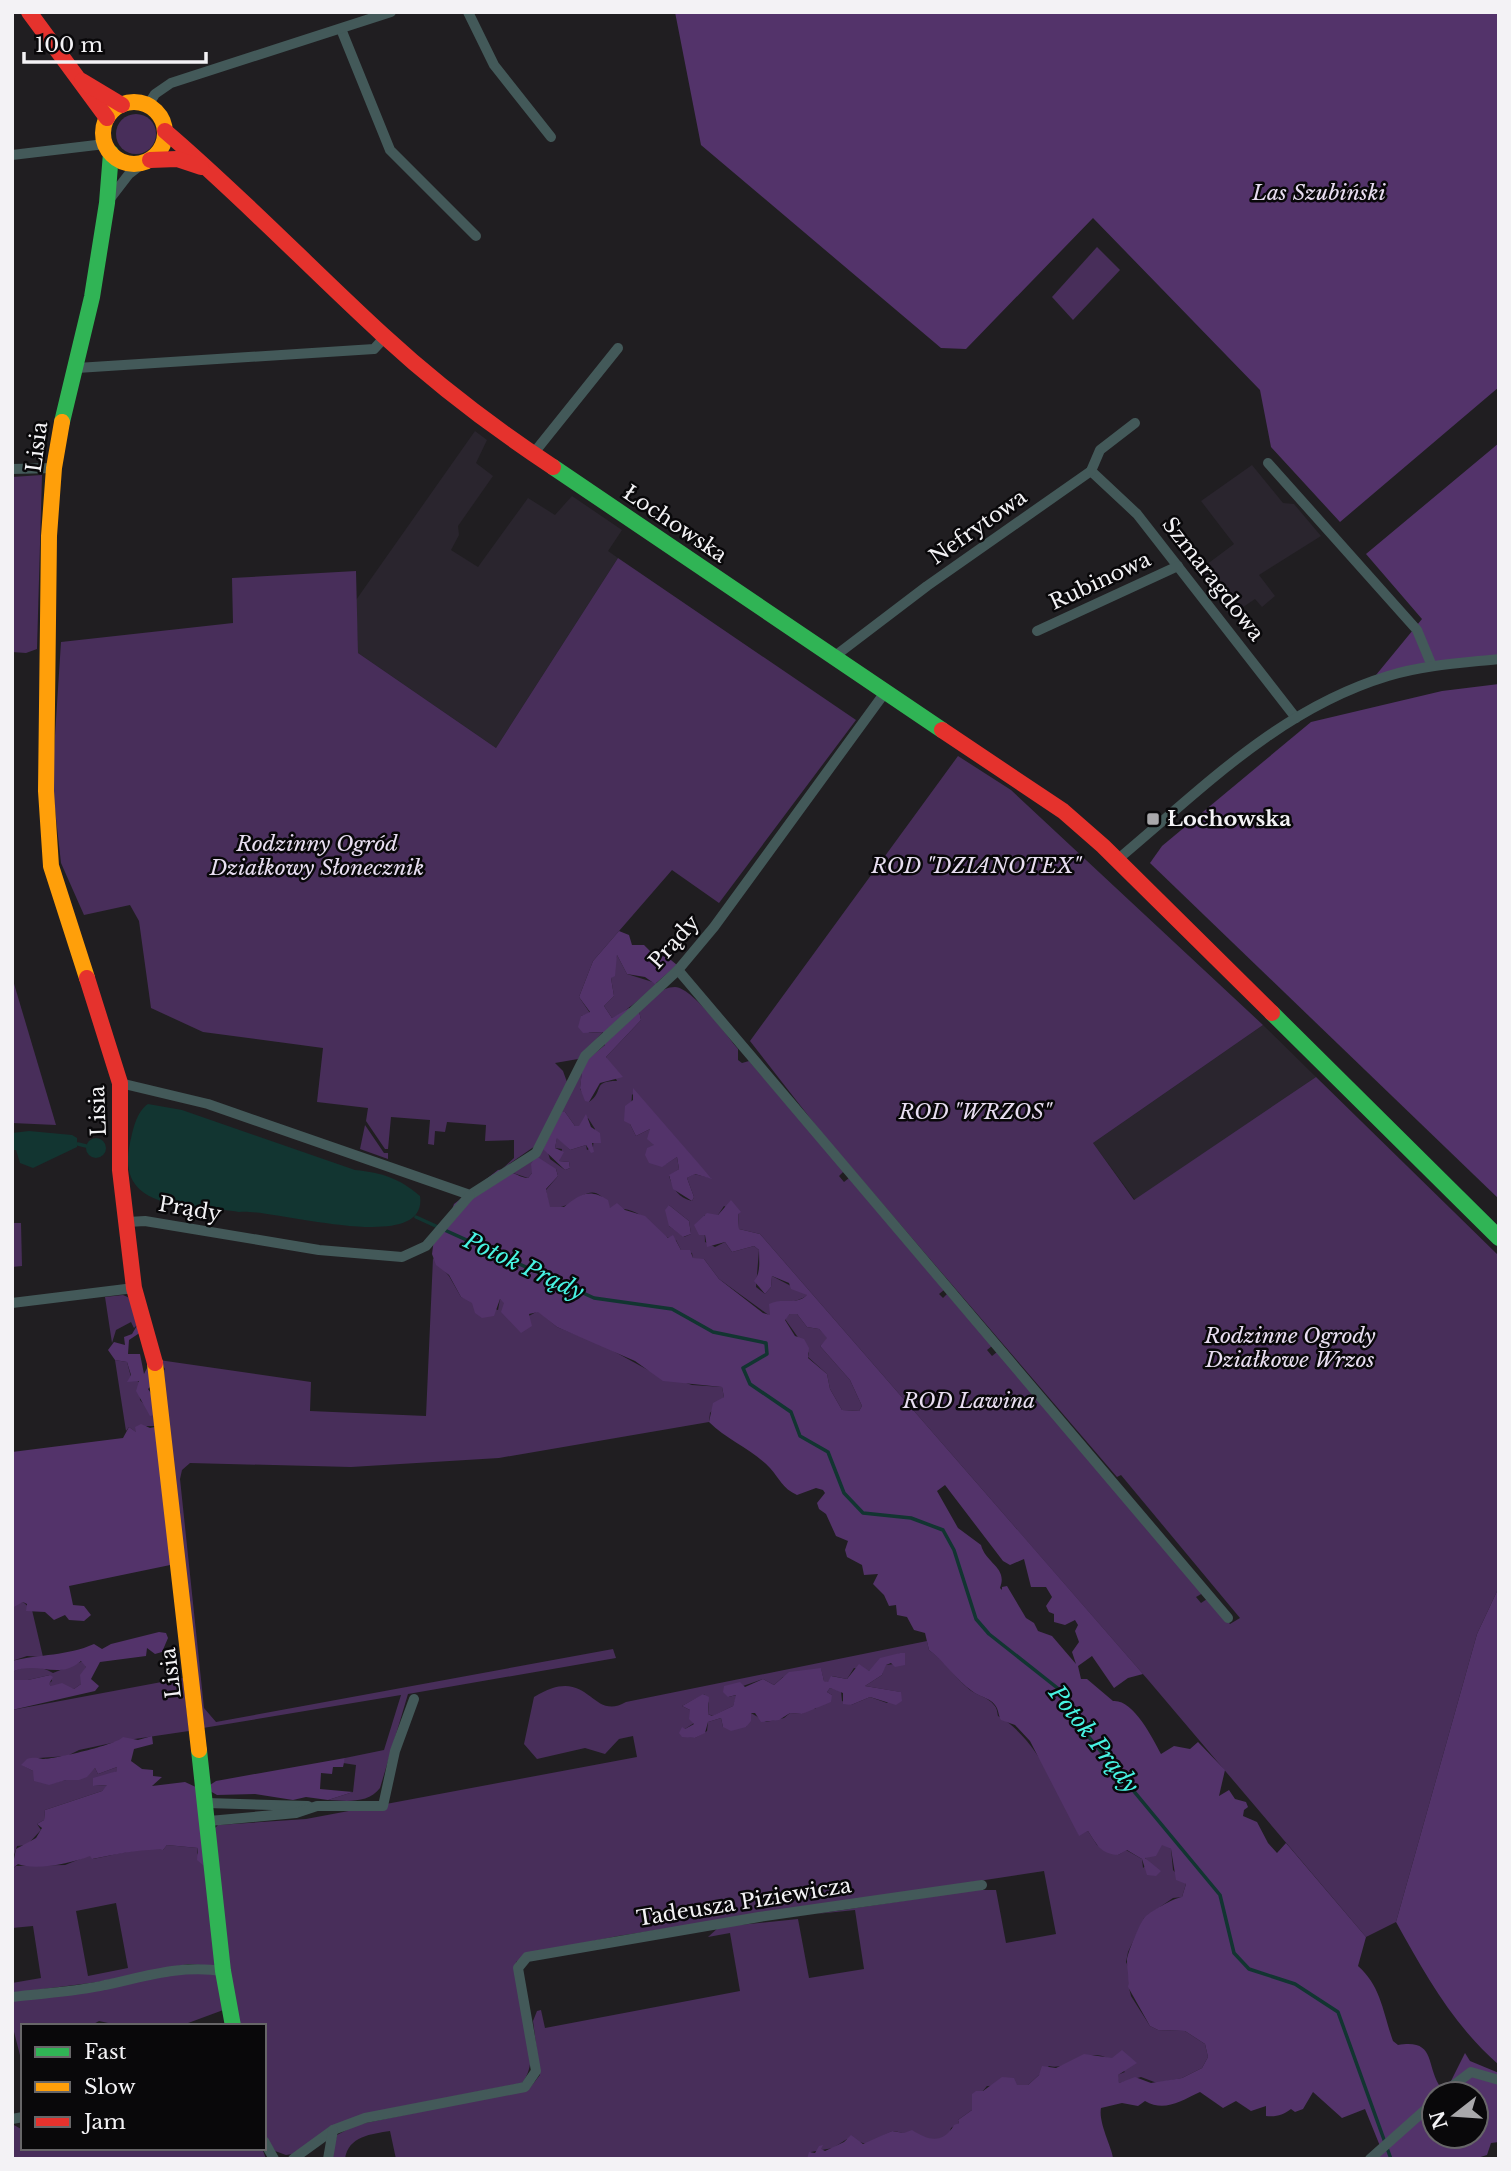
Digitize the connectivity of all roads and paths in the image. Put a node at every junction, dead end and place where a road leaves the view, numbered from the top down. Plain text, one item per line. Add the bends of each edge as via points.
1 (391, 12) edge
2 (468, 12) edge
3 (30, 14) edge
4 (341, 29) junction
5 (76, 78) junction
6 (122, 105) junction
7 (148, 105) junction
8 (107, 118) junction
9 (165, 131) junction
10 (551, 137) dead end
11 (108, 148) junction
12 (12, 155) edge
13 (146, 162) junction
14 (213, 172) junction
15 (107, 203) junction
16 (476, 236) dead end
17 (385, 337) junction
18 (618, 348) dead end
19 (77, 368) junction
20 (1135, 423) dead end
21 (533, 454) junction
22 (1268, 463) dead end
23 (54, 468) junction
24 (12, 469) edge
25 (1091, 471) junction
26 (1178, 566) junction
27 (1037, 631) dead end
28 (835, 656) junction
29 (1499, 659) edge
30 (1432, 666) junction
31 (886, 691) junction
32 (1296, 718) junction
33 (1117, 860) junction
34 (678, 970) junction
35 (120, 1083) junction
36 (470, 1195) junction
37 (128, 1222) junction
38 (1499, 1238) edge
39 (134, 1288) junction
40 (12, 1303) edge
41 (1228, 1618) dead end
42 (414, 1699) dead end
43 (207, 1803) junction
44 (317, 1807) junction
45 (209, 1821) junction
46 (982, 1885) dead end
47 (223, 1971) junction
48 (12, 1997) edge
49 (233, 2024) edge
50 (1460, 2080) edge
51 (1499, 2080) edge
52 (1420, 2114) edge
53 (333, 2130) junction
54 (293, 2159) edge
55 (328, 2159) edge
56 (1370, 2159) edge

1 - 4 street
2 - 10 street via 494,65
3 - 5 main road
4 - 7 street via 165,85
4 - 16 street via 390,150
5 - 6 main road
5 - 8 main road
6 - 7 main road
6 - 8 main road
7 - 9 main road via 160,115
8 - 11 main road
9 - 13 main road via 162,148
9 - 14 main road, Łochowska
11 - 12 street
11 - 13 main road via 125,163
11 - 15 main road, Lisia
13 - 14 main road, Łochowska via 177,159
13 - 15 street, Lisia via 129,174
14 - 17 main road, Łochowska
15 - 19 main road, Lisia
17 - 19 street via 374,349
17 - 21 main road, Łochowska via 455,397
18 - 21 street
19 - 23 main road, Lisia
20 - 25 street, Nefrytowa via 1100,450
21 - 28 main road, Łochowska
22 - 30 street via 1417,630
23 - 24 street
23 - 35 main road, Lisia via 47,611 46,792 51,866
25 - 26 street, Szmaragdowa via 1137,514
25 - 28 street, Nefrytowa
26 - 27 street, Rubinowa
26 - 32 street, Szmaragdowa
28 - 31 main road, Łochowska
29 - 30 street
30 - 32 street via 1355,688
31 - 33 main road, Łochowska via 1063,811
31 - 34 street, Prądy via 714,928
32 - 33 street via 1242,752
33 - 38 main road, Łochowska
34 - 36 street, Prądy via 585,1056 536,1153
34 - 41 street
35 - 36 street via 208,1104
35 - 37 main road, Lisia via 120,1170
36 - 37 street, Prądy via 426,1245 402,1257 319,1250
37 - 39 main road, Lisia
39 - 40 street
39 - 43 main road, Lisia via 158,1370
42 - 44 street via 395,1751 383,1806
43 - 44 street
43 - 45 main road, Lisia
44 - 45 street
45 - 47 main road, Lisia
46 - 53 street, Tadeusza Piziewicza via 527,1957 518,1968 536,2071 525,2087 365,2118
47 - 48 street via 193,1967 102,1986
47 - 49 main road, Lisia
50 - 51 street via 1471,2071
52 - 56 street
53 - 54 street
53 - 55 street

